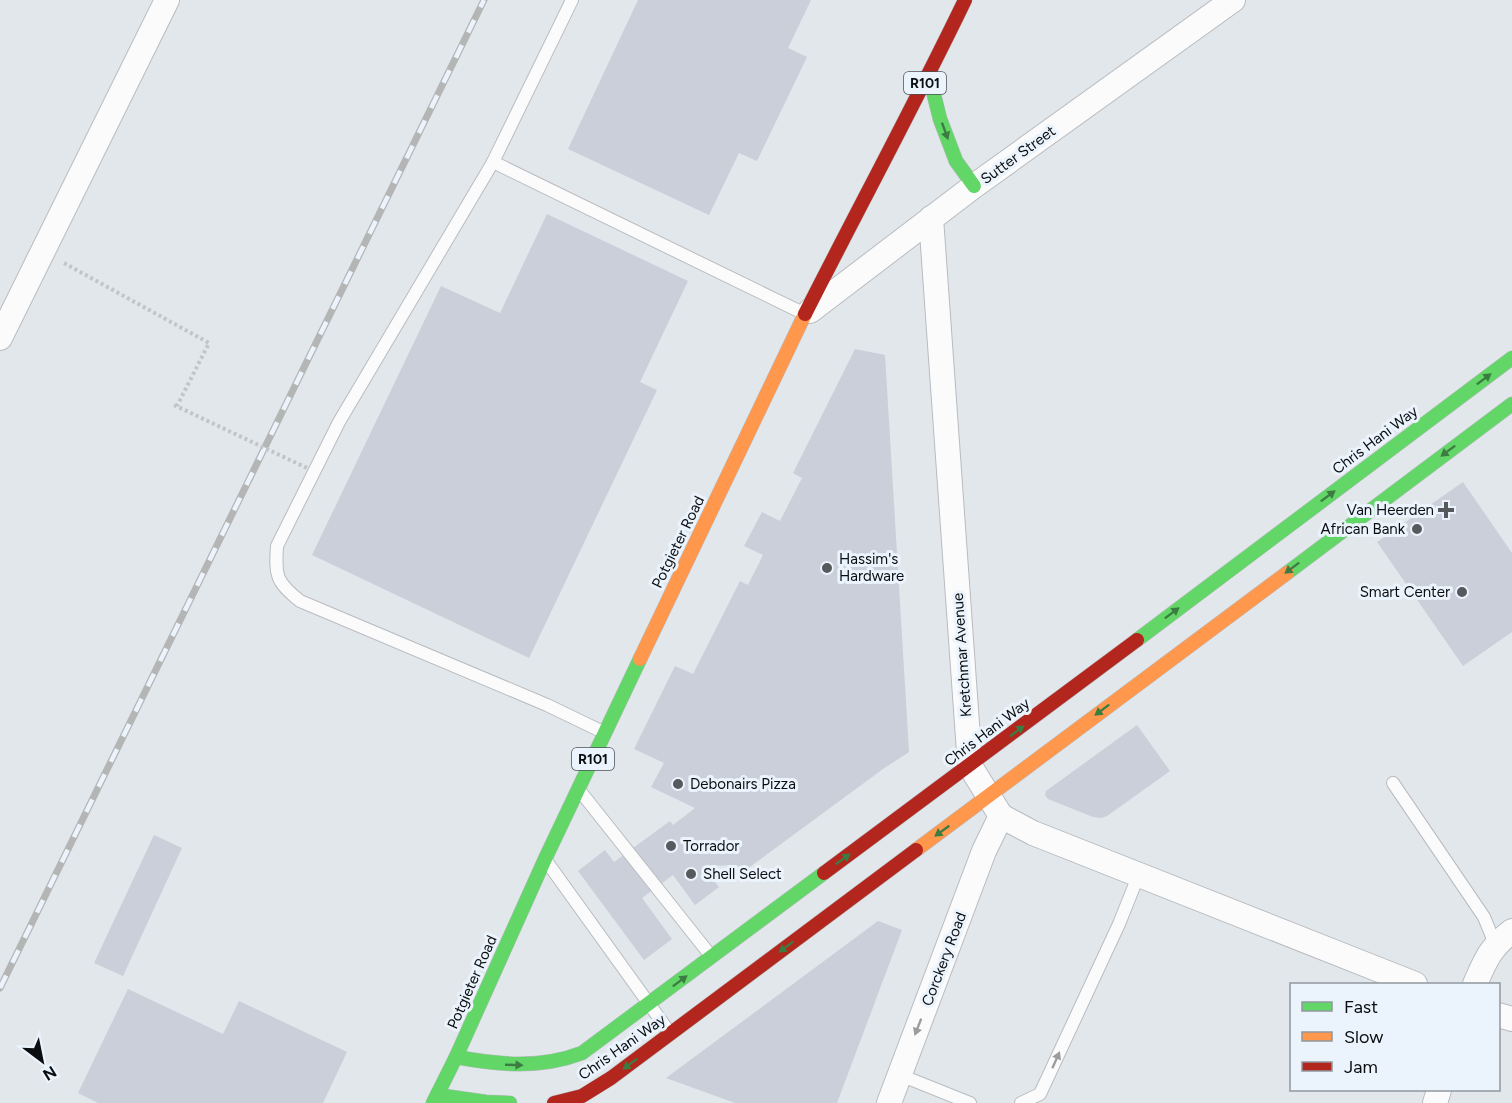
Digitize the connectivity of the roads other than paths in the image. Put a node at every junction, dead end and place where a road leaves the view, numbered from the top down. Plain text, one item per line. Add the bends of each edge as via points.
1 (167, 0) edge
2 (572, 0) edge
3 (965, 0) edge
4 (1233, 0) edge
5 (929, 75) junction
6 (493, 162) junction
7 (974, 186) junction
8 (931, 218) junction
9 (805, 314) junction
10 (0, 338) edge
11 (1512, 358) edge
12 (1512, 404) edge
13 (1448, 406) junction
14 (1465, 427) junction
15 (1118, 677) junction
16 (605, 733) junction
17 (970, 766) junction
18 (1393, 783) dead end
19 (578, 788) junction
20 (995, 806) junction
21 (545, 859) junction
22 (823, 873) junction
23 (1139, 874) junction
24 (839, 895) junction
25 (1504, 938) edge
26 (717, 965) junction
27 (1412, 983) edge
28 (1475, 983) edge
29 (733, 987) junction
30 (648, 1004) junction
31 (670, 1034) junction
32 (456, 1057) junction
33 (900, 1076) junction
34 (435, 1099) edge
35 (577, 1100) edge
36 (510, 1103) edge
37 (554, 1103) edge
38 (890, 1103) edge
39 (970, 1103) edge
40 (1021, 1103) edge

1 - 10 street
2 - 6 lane
3 - 5 main road, Potgieter Road / R101
4 - 7 street, Sutter Street
5 -> 7 main road via 956,161
5 - 9 main road, Potgieter Road / R101
6 - 9 lane
6 - 16 lane via 339,422 277,546 275,568 282,586 300,601
7 - 8 street, Sutter Street
8 - 9 street, Sutter Street
8 - 17 street, Kretchmar Avenue
9 - 16 main road, Potgieter Road / R101
13 -> 11 main road, Chris Hani Way
12 - 14 main road, Chris Hani Way
13 - 14 main road
15 -> 13 main road, Chris Hani Way
14 -> 15 main road, Chris Hani Way
17 -> 15 main road, Chris Hani Way
15 -> 20 main road, Chris Hani Way
16 - 19 main road, Potgieter Road / R101
17 - 20 street, Kretchmar Avenue
22 -> 17 main road, Chris Hani Way
18 - 25 lane via 1484,917
19 - 21 main road, Potgieter Road / R101
19 - 26 lane
20 - 23 street, Kretchmar Avenue via 1034,833
20 -> 24 main road, Chris Hani Way
20 -> 33 street, Corckery Road via 984,851
21 - 30 lane
21 - 32 main road, Potgieter Road / R101
22 - 24 main road
22 - 26 main road, Chris Hani Way
23 - 27 street, Kretchmar Avenue
40 -> 23 lane via 1041,1094
24 -> 29 main road, Chris Hani Way
25 - 28 street via 1484,962
26 - 29 main road
30 -> 26 main road, Chris Hani Way
29 - 31 main road, Chris Hani Way
30 - 31 lane
32 -> 30 main road, Chris Hani Way via 496,1064 540,1066 563,1062 582,1053
31 -> 35 main road, Chris Hani Way
32 - 34 main road, Potgieter Road / R101
33 - 38 street, Corckery Road
33 - 39 lane
34 - 36 main road
35 - 37 main road, Chris Hani Way

